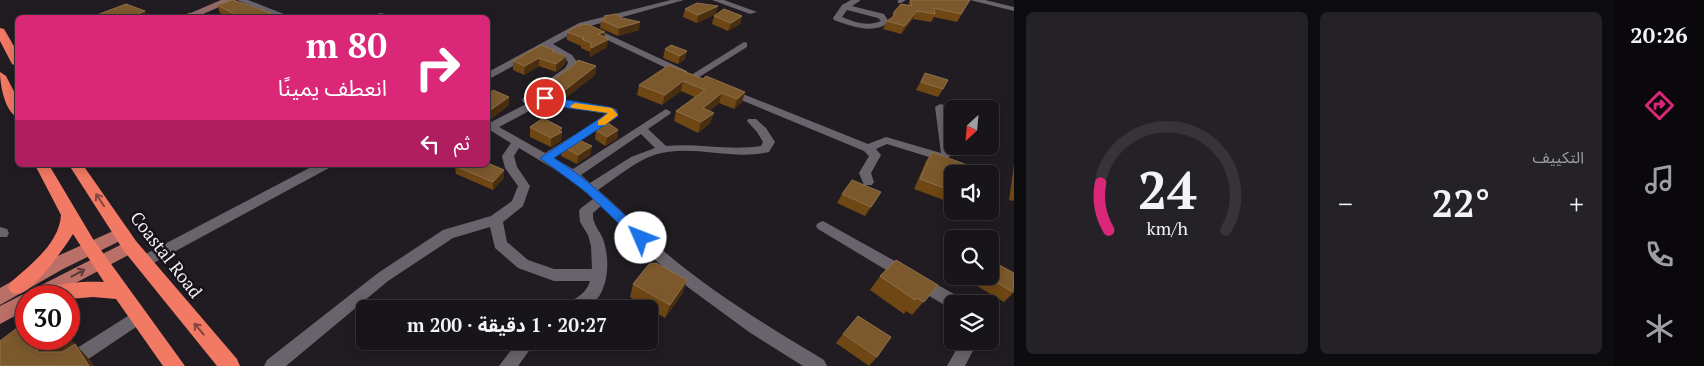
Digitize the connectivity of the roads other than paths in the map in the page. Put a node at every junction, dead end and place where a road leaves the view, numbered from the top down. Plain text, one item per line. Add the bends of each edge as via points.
1 (230, 0) edge
2 (242, 0) edge
3 (680, 0) edge
4 (716, 0) edge
5 (857, 0) edge
6 (974, 0) edge
7 (844, 7) junction
8 (1014, 9) edge
9 (753, 12) dead end
10 (192, 15) edge
11 (282, 15) edge
12 (582, 25) junction
13 (0, 31) edge
14 (546, 44) junction
15 (744, 45) dead end
16 (15, 58) edge
17 (490, 64) edge
18 (502, 68) junction
19 (490, 75) edge
20 (0, 76) edge
21 (720, 87) edge
22 (15, 107) edge
23 (940, 107) dead end
24 (509, 111) dead end
25 (666, 112) dead end
26 (752, 121) dead end
27 (490, 126) edge
28 (490, 127) edge
29 (642, 129) junction
30 (518, 142) junction
31 (868, 148) junction
32 (664, 150) junction
33 (546, 158) junction
34 (43, 167) edge
35 (77, 167) edge
36 (321, 167) edge
37 (573, 175) junction
38 (868, 182) dead end
39 (590, 189) junction
40 (602, 199) junction
41 (69, 214) junction
42 (496, 220) junction
43 (823, 226) dead end
44 (126, 239) junction
45 (96, 255) junction
46 (143, 262) junction
47 (598, 276) junction
48 (34, 285) edge
49 (45, 285) edge
50 (80, 292) edge
51 (123, 294) junction
52 (15, 295) edge
53 (0, 296) edge
54 (944, 296) edge
55 (588, 300) edge
56 (15, 305) edge
57 (0, 316) edge
58 (139, 316) junction
59 (521, 350) edge
60 (965, 350) edge
61 (64, 366) edge
62 (175, 366) edge
63 (230, 366) edge
64 (273, 366) edge
65 (508, 366) edge
66 (818, 366) edge
67 (956, 366) edge

1 - 10 street
2 - 11 street
3 - 12 street
4 - 9 street
5 - 7 street
6 - 8 street
7 - 7 street via 881,16 886,20 873,26 850,23 837,18
12 - 14 street
12 - 15 street via 698,78
13 - 16 highway
14 - 18 street
14 - 24 street via 569,57 573,63 569,70
17 - 18 street
18 - 19 street
20 - 22 highway
21 - 31 street
23 - 31 street via 948,154 942,158 886,140
25 - 29 street
26 - 32 street via 769,142 765,149 753,152
27 - 33 street via 545,98 613,112 600,125
28 - 30 street
29 - 32 street
29 - 37 street
30 - 33 street
30 - 42 street via 508,156 511,168 524,186 518,203
31 - 38 street via 874,155 865,173
32 - 39 street via 649,153
33 - 37 street
34 - 41 highway
44 -> 35 highway, Coastal Road
36 - 46 street
37 - 39 street
39 - 40 street
40 - 47 street via 586,211 586,223 596,236 601,259
40 - 66 street via 654,251 694,284
41 - 45 highway
41 - 48 highway via 66,230
42 - 47 street via 500,244 523,264 554,275
42 - 64 street via 448,234 431,245 383,277
43 - 54 street
44 - 45 main road
44 - 46 highway, Coastal Road
45 - 49 main road
45 - 51 highway
63 -> 46 highway, Coastal Road
47 - 55 street via 596,289
50 - 51 highway via 112,290
51 - 58 highway
52 - 53 main road
56 - 57 main road
58 - 61 street
58 - 62 highway
59 - 65 street
60 - 67 street

